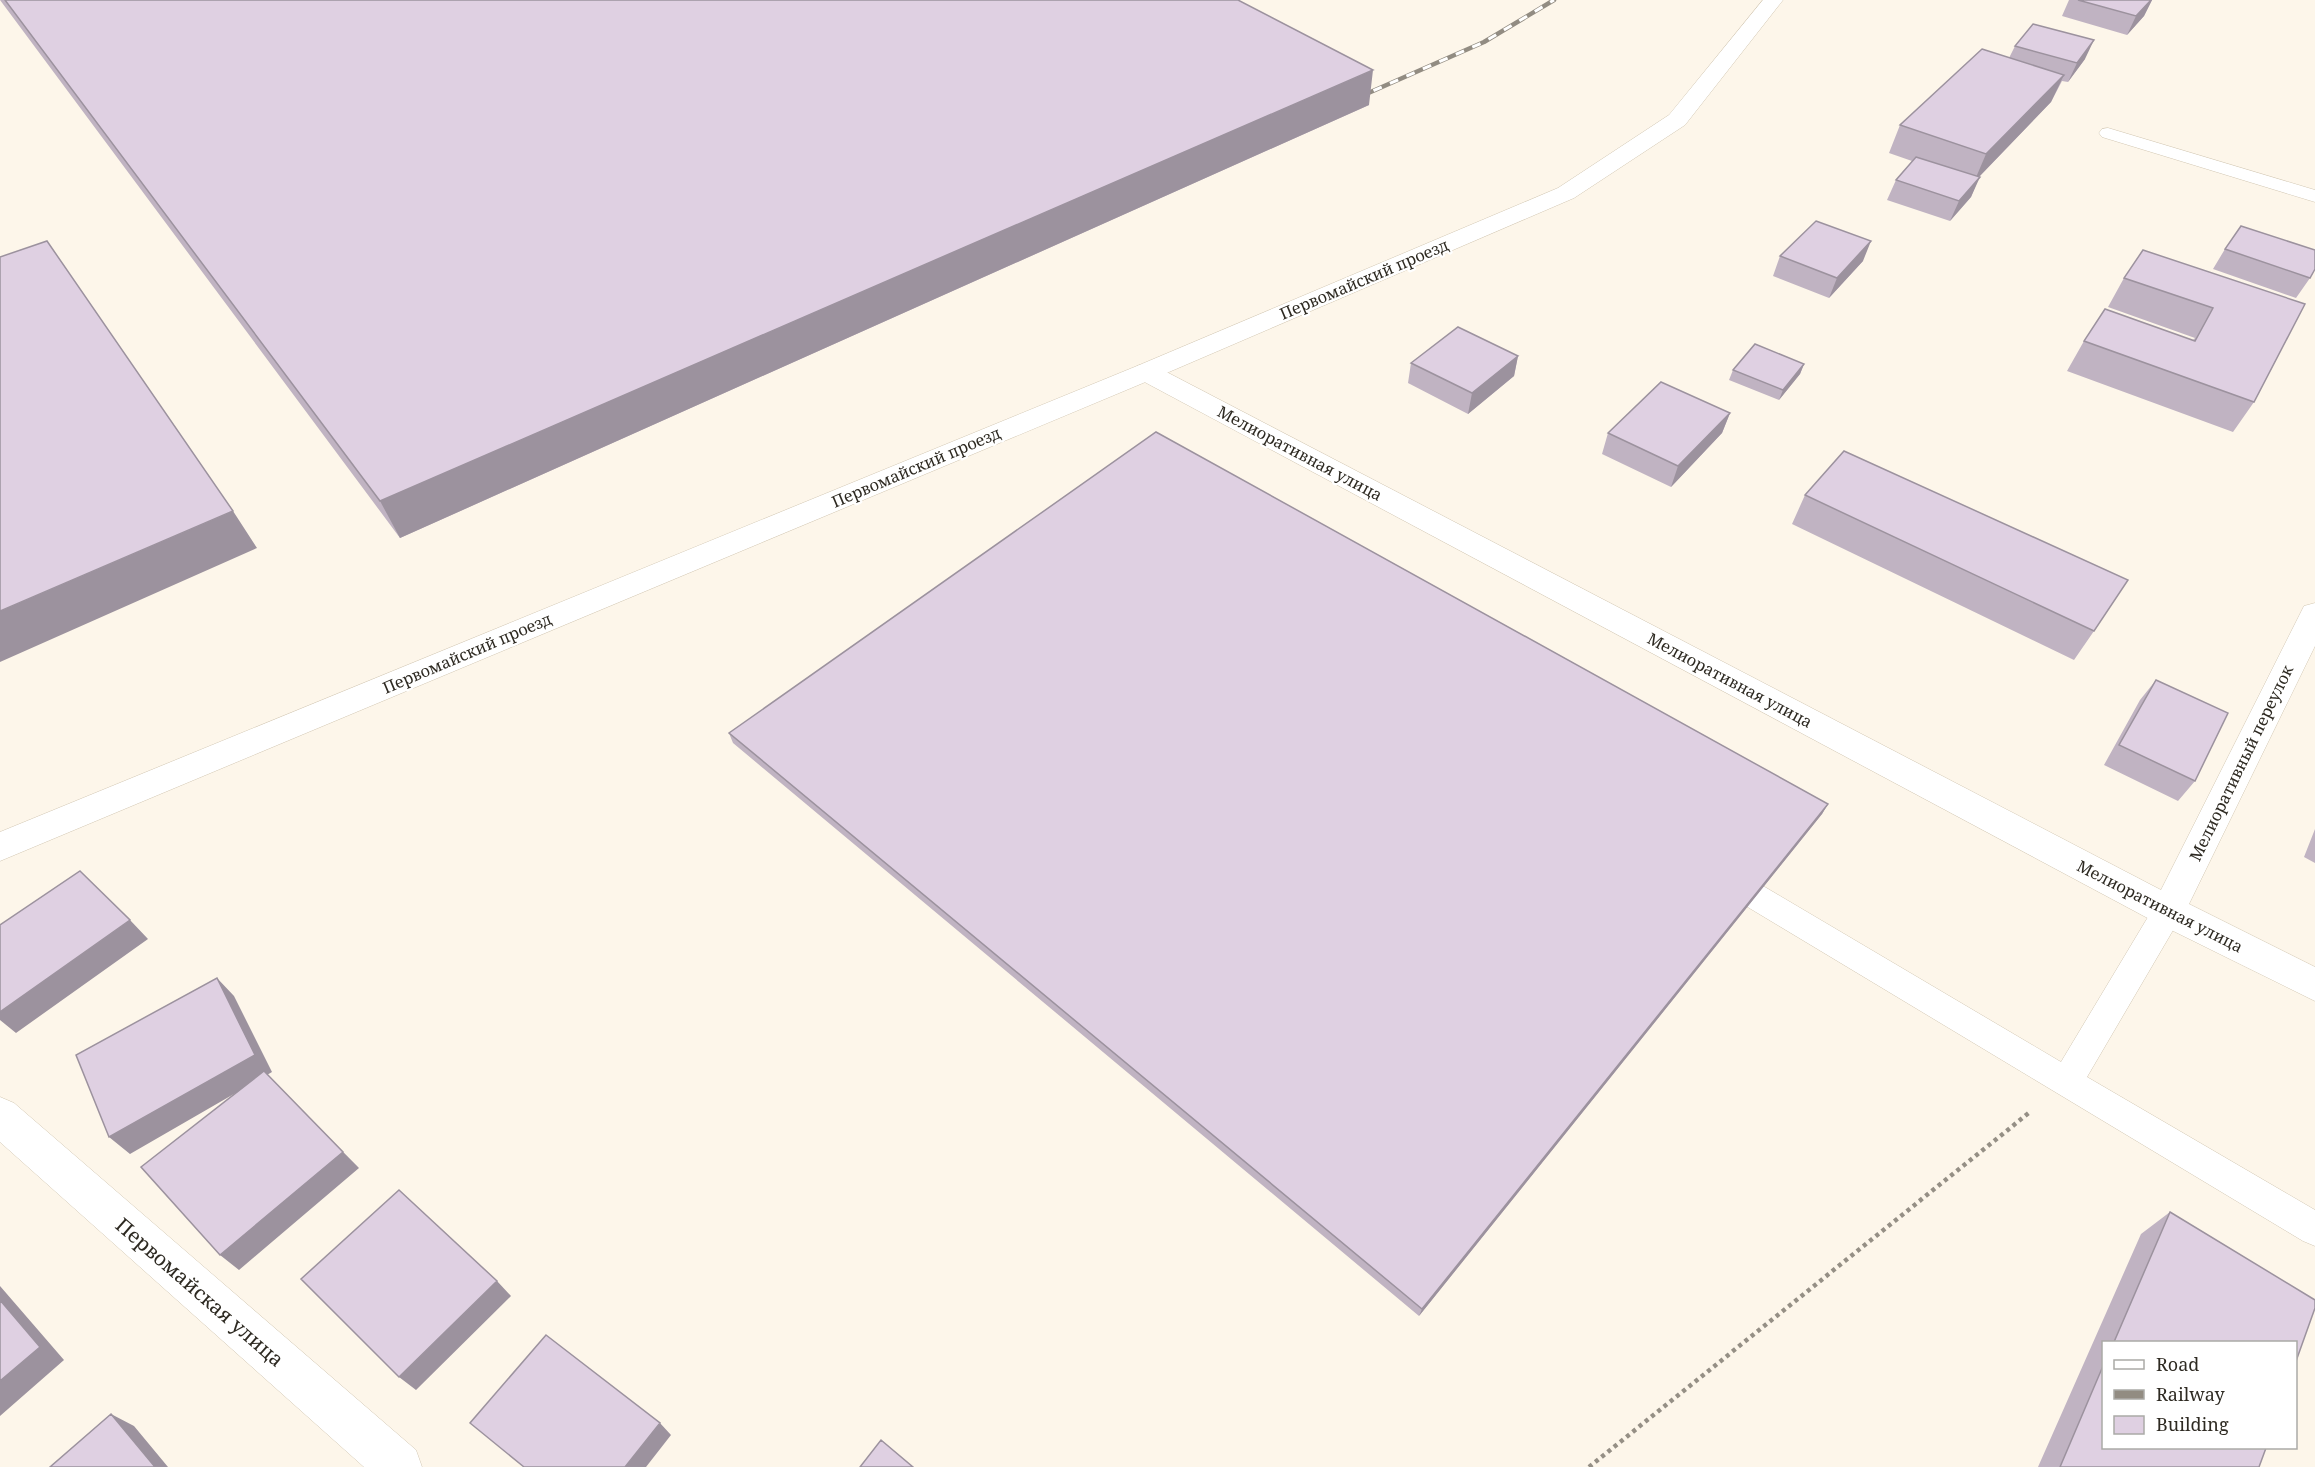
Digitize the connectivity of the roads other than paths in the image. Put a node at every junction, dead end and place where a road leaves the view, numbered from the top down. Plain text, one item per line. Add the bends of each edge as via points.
1 (1773, 0) edge
2 (2108, 133) dead end
3 (2315, 196) edge
4 (1146, 372) junction
5 (2315, 614) edge
6 (0, 847) edge
7 (1702, 865) edge
8 (2168, 911) junction
9 (2315, 986) edge
10 (2066, 1082) junction
11 (0, 1116) edge
12 (2315, 1228) edge
13 (399, 1467) edge

1 - 4 main road, Первомайский проезд via 1677,120 1566,193
2 - 3 lane
4 - 6 main road, Первомайский проезд
4 - 8 main road, Мелиоративная улица
5 - 8 main road, Мелиоративный переулок
7 - 10 lane
8 - 9 main road, Мелиоративная улица
8 - 10 lane
10 - 12 lane
11 - 13 main road, Первомайская улица

